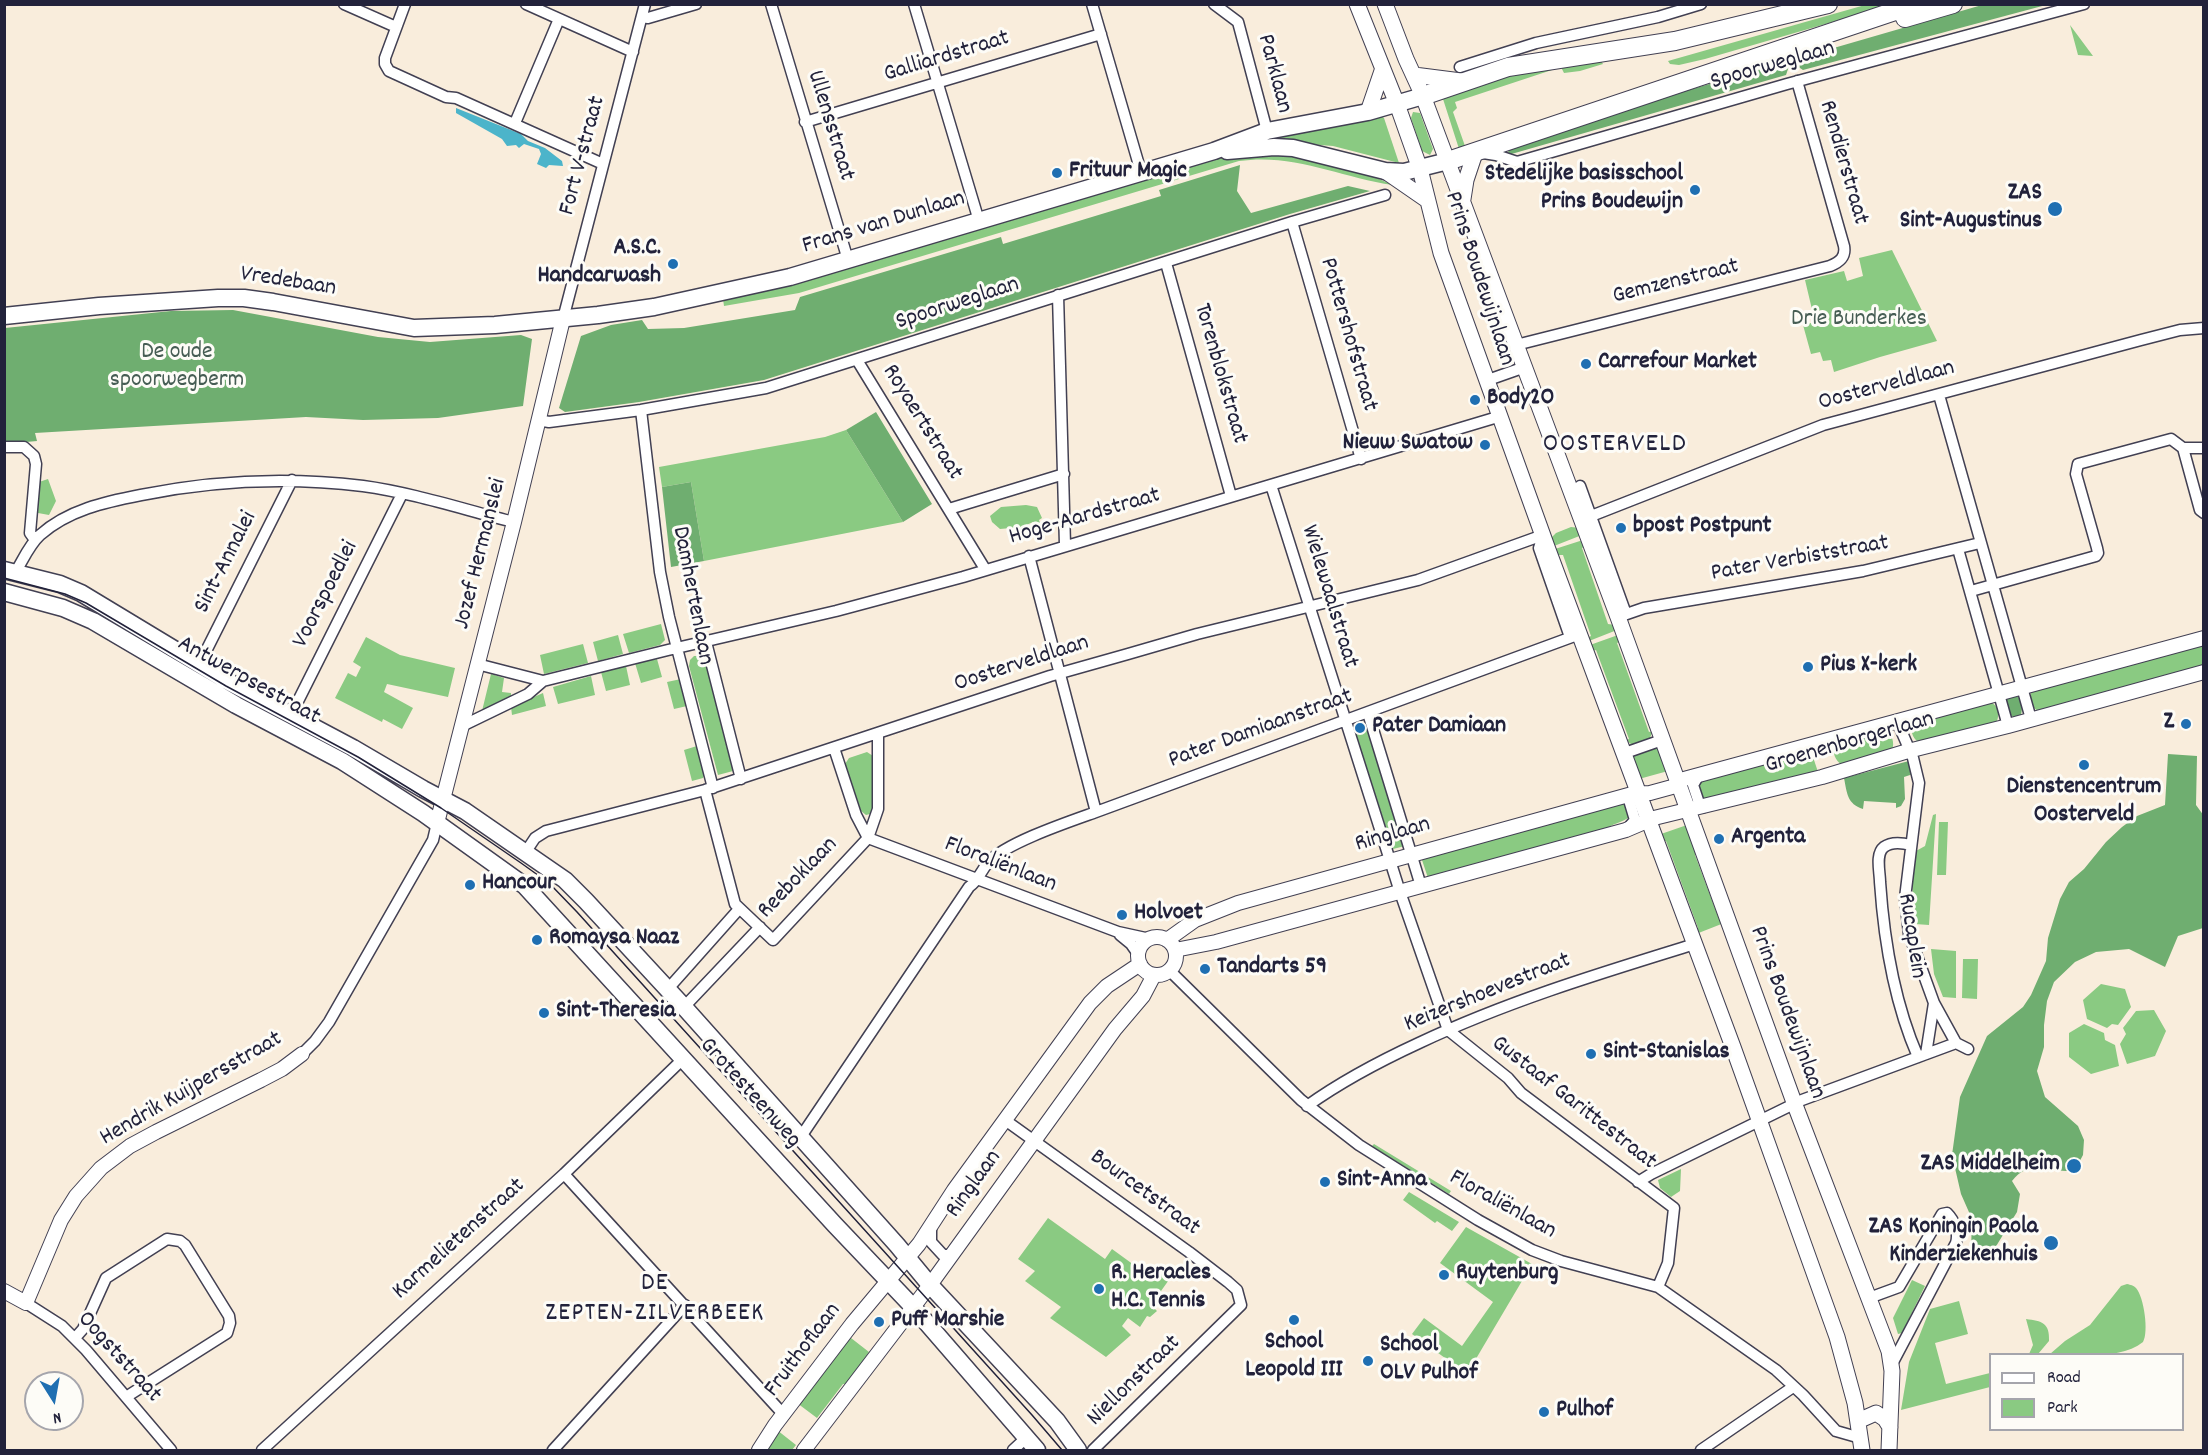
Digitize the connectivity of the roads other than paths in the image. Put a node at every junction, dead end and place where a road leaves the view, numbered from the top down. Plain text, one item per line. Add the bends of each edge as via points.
1 (344, 4) edge
2 (405, 4) edge
3 (526, 4) edge
4 (645, 4) edge
5 (696, 4) edge
6 (771, 4) edge
7 (914, 4) edge
8 (1092, 4) edge
9 (1214, 4) edge
10 (1357, 4) edge
11 (1385, 4) edge
12 (1654, 4) edge
13 (1701, 4) edge
14 (1828, 4) edge
15 (1916, 4) edge
16 (1953, 4) edge
17 (2084, 4) edge
18 (1673, 9) edge
19 (642, 17) junction
20 (1659, 17) junction
21 (560, 19) junction
22 (396, 27) junction
23 (1844, 28) junction
24 (1101, 34) junction
25 (633, 52) junction
26 (1382, 71) junction
27 (1462, 74) junction
28 (1414, 75) junction
29 (1797, 81) junction
30 (938, 83) junction
31 (1423, 96) junction
32 (1396, 104) junction
33 (1368, 112) junction
34 (805, 122) junction
35 (515, 123) junction
36 (1267, 131) junction
37 (1214, 151) junction
38 (1475, 153) junction
39 (1448, 161) junction
40 (603, 164) junction
41 (1420, 170) junction
42 (1385, 171) junction
43 (1141, 172) junction
44 (1385, 195) dead end
45 (1427, 200) junction
46 (1463, 205) junction
47 (979, 221) junction
48 (1293, 222) junction
49 (1844, 257) joint
50 (848, 260) junction
51 (1166, 263) junction
52 (1058, 295) junction
53 (4, 316) edge
54 (563, 319) junction
55 (2204, 328) edge
56 (1516, 345) junction
57 (857, 360) junction
58 (1525, 367) junction
59 (1488, 380) junction
60 (1939, 395) junction
61 (641, 410) junction
62 (1501, 416) junction
63 (538, 420) junction
64 (4, 447) edge
65 (2183, 448) junction
66 (2204, 448) edge
67 (1362, 459) junction
68 (1064, 474) junction
69 (292, 480) junction
70 (1271, 485) junction
71 (1580, 486) dead end
72 (402, 494) junction
73 (1231, 496) junction
74 (949, 509) junction
75 (2204, 513) edge
76 (1586, 518) junction
77 (514, 522) junction
78 (1543, 535) junction
79 (35, 540) junction
80 (1980, 543) junction
81 (1065, 546) junction
82 (1958, 549) junction
83 (1029, 556) junction
84 (986, 569) junction
85 (10, 571) edge
86 (1992, 585) junction
87 (1971, 591) junction
88 (4, 592) edge
89 (1309, 608) junction
90 (1622, 615) junction
91 (1575, 636) junction
92 (2204, 638) edge
93 (706, 642) junction
94 (678, 647) junction
95 (477, 664) junction
96 (199, 665) junction
97 (2204, 672) edge
98 (1060, 673) junction
99 (543, 681) junction
100 (2022, 687) junction
101 (1999, 693) junction
102 (1368, 713) junction
103 (291, 715) junction
104 (2031, 719) junction
105 (1345, 721) junction
106 (1897, 721) junction
107 (462, 726) junction
108 (2008, 726) junction
109 (878, 734) junction
110 (1662, 740) junction
111 (834, 748) junction
112 (1908, 751) junction
113 (1625, 753) junction
114 (1699, 775) junction
115 (741, 779) junction
116 (1678, 783) junction
117 (709, 789) junction
118 (1639, 793) junction
119 (1624, 797) junction
120 (443, 799) junction
121 (1696, 809) junction
122 (1095, 812) junction
123 (1649, 820) junction
124 (437, 823) junction
125 (1626, 830) junction
126 (868, 838) junction
127 (1911, 844) junction
128 (525, 853) junction
129 (1411, 855) junction
130 (1390, 861) junction
131 (978, 880) junction
132 (1421, 886) junction
133 (1400, 892) junction
134 (739, 909) junction
135 (760, 927) junction
136 (1118, 933) junction
137 (1150, 939) junction
138 (1695, 944) junction
139 (1171, 945) junction
140 (1139, 959) junction
141 (1170, 971) junction
142 (1154, 975) junction
143 (667, 990) junction
144 (1934, 1003) junction
145 (684, 1006) junction
146 (1448, 1030) junction
147 (1956, 1043) junction
148 (1968, 1049) dead end
149 (302, 1054) joint
150 (1922, 1055) junction
151 (684, 1058) junction
152 (1795, 1105) junction
153 (1307, 1106) junction
154 (1005, 1120) junction
155 (1760, 1122) junction
156 (800, 1137) junction
157 (1034, 1141) junction
158 (564, 1174) junction
159 (1638, 1182) junction
160 (931, 1226) junction
161 (952, 1255) junction
162 (908, 1258) junction
163 (889, 1281) junction
164 (1228, 1282) joint
165 (930, 1285) junction
166 (1658, 1287) junction
167 (4, 1291) edge
168 (1869, 1298) junction
169 (26, 1303) junction
170 (685, 1305) junction
171 (913, 1307) junction
172 (75, 1338) junction
173 (1892, 1364) junction
174 (1793, 1387) junction
175 (126, 1397) junction
176 (784, 1415) junction
177 (1858, 1421) junction
178 (1890, 1427) junction
179 (1839, 1430) junction
180 (1032, 1444) edge
181 (1862, 1446) edge
182 (171, 1450) edge
183 (262, 1450) edge
184 (554, 1450) edge
185 (759, 1450) edge
186 (804, 1450) edge
187 (1013, 1450) edge
188 (1078, 1450) edge
189 (1093, 1450) edge
190 (1701, 1450) edge
191 (1889, 1450) edge

1 - 22 street
2 - 22 street
3 - 21 street
4 - 19 street, Fort V-straat
5 - 19 street
6 - 34 street, Ullensstraat
7 - 30 street
8 - 24 street
9 - 36 street, Parklaan via 1238,22
10 - 26 main road, Prins Boudewijnlaan
11 - 28 main road, Prins Boudewijnlaan
12 - 20 street
13 - 18 street
14 - 27 highway via 1675,41
15 - 23 highway
16 - 23 highway via 1890,22
17 - 29 street, Spoorweglaan
18 - 20 street
19 - 25 street, Fort V-straat
20 - 27 street via 1536,43
21 - 25 street
21 - 35 street
22 - 35 street via 385,58 389,71
23 - 38 highway
24 - 30 street, Galliardstraat
24 - 43 street
25 - 40 street, Fort V-straat
26 - 32 main road, Prins Boudewijnlaan
26 - 33 main road
27 - 28 main road
27 - 31 highway
28 - 31 main road, Prins Boudewijnlaan
29 - 38 street, Spoorweglaan via 1517,162
29 - 49 street, Rendierstraat via 1845,246
30 - 34 street, Galliardstraat
30 - 47 street
31 - 32 main road, Frans van Dunlaan
31 - 39 main road, Prins Boudewijnlaan
32 - 33 main road, Frans van Dunlaan
32 - 41 main road, Prins Boudewijnlaan
33 - 36 main road, Frans van Dunlaan
34 - 50 street, Ullensstraat
35 - 40 street
36 - 37 main road, Frans van Dunlaan
37 - 42 main road, Frans van Dunlaan via 1293,148
37 - 43 main road, Frans van Dunlaan
38 - 39 highway
38 - 46 main road
39 - 41 main road, Frans van Dunlaan
39 - 46 main road, Prins Boudewijnlaan
40 - 54 street, Fort V-straat
41 - 42 main road, Frans van Dunlaan
41 - 45 main road, Prins Boudewijnlaan
42 - 45 main road
43 - 47 main road, Frans van Dunlaan
44 - 48 street, Spoorweglaan
45 - 59 main road, Prins Boudewijnlaan via 1438,244
46 - 56 main road, Prins Boudewijnlaan
47 - 50 main road, Frans van Dunlaan
48 - 51 street, Spoorweglaan
48 - 67 street, Pottershofstraat
49 - 56 street, Gemzenstraat via 1830,266
50 - 54 main road, Frans van Dunlaan via 654,307
51 - 52 street, Spoorweglaan
51 - 73 street, Torenblokstraat
52 - 57 street, Spoorweglaan
52 - 68 street
53 - 54 main road, Vredebaan via 244,298 414,328
54 - 63 street, Jozef Hermanslei
55 - 60 street, Oosterveldlaan via 2180,330
56 - 58 main road, Prins Boudewijnlaan
57 - 61 street, Spoorweglaan via 766,388
57 - 74 street, Royaertstraat
58 - 59 street
58 - 76 main road, Prins Boudewijnlaan
59 - 62 main road, Prins Boudewijnlaan
60 - 76 street, Oosterveldlaan via 1823,425
60 - 80 street
61 - 63 street, Spoorweglaan via 549,422
61 - 94 street, Damhertenlaan via 660,572
62 - 67 street, Hoge-Aardstraat
62 - 78 main road, Prins Boudewijnlaan
63 - 77 street, Jozef Hermanslei
64 - 79 street via 24,447 34,456 30,533
65 - 66 street
65 - 75 street
65 - 86 street via 2171,439 2078,464 2076,474 2096,556
67 - 70 street, Hoge-Aardstraat
68 - 74 street
68 - 81 street
69 - 72 street via 365,486
69 - 79 street via 177,488 114,500 59,520
69 - 96 street, Sint-Annalei
70 - 73 street, Hoge-Aardstraat
70 - 89 street, Wielewaalstraat
71 - 76 street, Prins Boudewijnlaan
72 - 77 street
72 - 103 street, Voorspoedlei
73 - 81 street, Hoge-Aardstraat
74 - 84 street, Royaertstraat
76 - 90 main road, Prins Boudewijnlaan
77 - 95 street, Jozef Hermanslei
78 - 89 street, Oosterveldlaan via 1418,580
78 - 91 main road, Prins Boudewijnlaan
79 - 85 street
80 - 82 street, Pater Verbiststraat
80 - 86 street
81 - 83 street, Hoge-Aardstraat
82 - 87 street
82 - 90 street, Pater Verbiststraat via 1863,571
83 - 84 street, Hoge-Aardstraat
83 - 98 street
84 - 93 street, Hoge-Aardstraat
85 - 96 main road, Antwerpsestraat via 81,593
86 - 87 street
86 - 100 street
87 - 101 street
88 - 124 main road, Antwerpsestraat via 57,606 93,621 236,705 352,766
89 - 98 street, Oosterveldlaan via 1197,634
89 - 105 street, Wielewaalstraat
90 - 110 main road, Prins Boudewijnlaan
91 - 102 street, Pater Damiaanstraat
91 - 113 main road, Prins Boudewijnlaan
92 - 100 street, Groenenborgerlaan
93 - 94 street, Hoge-Aardstraat
93 - 115 street, Damhertenlaan
94 - 99 street, Hoge-Aardstraat
94 - 117 street, Damhertenlaan
95 - 99 street
95 - 107 street, Jozef Hermanslei
96 - 103 main road, Antwerpsestraat
97 - 104 street, Groenenborgerlaan
98 - 109 street, Oosterveldlaan
98 - 122 street
99 - 107 street via 528,694
100 - 101 street, Groenenborgerlaan
100 - 104 street
101 - 106 street, Groenenborgerlaan
101 - 108 street
102 - 105 street, Pater Damiaanstraat
102 - 129 street
103 - 120 main road, Antwerpsestraat
104 - 108 street, Groenenborgerlaan
105 - 122 street, Pater Damiaanstraat
105 - 130 street, Wielewaalstraat
106 - 112 street, Rucaplein
106 - 114 street, Groenenborgerlaan
107 - 120 street, Jozef Hermanslei
108 - 112 street, Groenenborgerlaan
109 - 111 street, Oosterveldlaan
109 - 126 street via 878,809
110 - 113 street
110 - 116 main road, Prins Boudewijnlaan
111 - 115 street, Oosterveldlaan
111 - 126 street via 856,815
112 - 121 street, Groenenborgerlaan
112 - 127 street, Rucaplein via 1920,783
113 - 118 main road, Prins Boudewijnlaan
114 - 116 street, Groenenborgerlaan
114 - 121 street via 1693,785 1699,804
115 - 117 street, Oosterveldlaan
116 - 118 street, Groenenborgerlaan
116 - 121 main road, Prins Boudewijnlaan
117 - 128 street, Oosterveldlaan via 546,831 535,838
117 - 134 street, Damhertenlaan
118 - 119 street, Ringlaan
118 - 123 main road, Prins Boudewijnlaan
119 - 125 street via 1629,800 1635,820
119 - 129 street, Ringlaan
120 - 124 street
120 - 128 main road, Antwerpsestraat
121 - 123 street, Groenenborgerlaan
121 - 152 main road, Prins Boudewijnlaan
122 - 131 street, Pater Damiaanstraat via 1033,836 998,855
123 - 125 street
123 - 138 main road, Prins Boudewijnlaan
124 - 149 street, Hendrik Kuijpersstraat via 434,840 329,1022
124 - 151 main road, Grotesteenweg via 525,886
125 - 132 street
126 - 131 street, Floraliënlaan
126 - 135 street, Reeboklaan via 773,940
127 - 144 street, Rucaplein via 1906,918
127 - 150 street, Rucaplein via 1891,843 1884,847 1879,859 1883,922 1893,975 1905,1023
128 - 143 main road, Antwerpsestraat via 577,891
129 - 130 street, Ringlaan
129 - 132 street
130 - 133 street, Wielewaalstraat
130 - 139 street, Ringlaan via 1229,905 1195,920
131 - 136 street, Floraliënlaan
131 - 156 street, Pater Damiaanstraat via 969,887
132 - 133 street
133 - 139 street via 1216,942
133 - 146 street, Wielewaalstraat
134 - 135 street, Damhertenlaan
134 - 143 street
135 - 145 street
136 - 137 street, Floraliënlaan
136 - 140 street, Floraliënlaan via 1131,944
137 - 139 street via 1160,937
137 - 140 street, Ringlaan via 1142,945
138 - 146 street, Keizershoevestraat via 1553,988
138 - 155 main road, Prins Boudewijnlaan
139 - 141 street via 1176,959
140 - 142 street via 1143,969
140 - 154 street, Ringlaan via 1090,1003
141 - 142 street
141 - 153 street, Floraliënlaan
142 - 157 street, Ringlaan via 1143,996
143 - 145 main road, Grotesteenweg
144 - 147 street, Rucaplein
144 - 150 street
145 - 156 main road, Grotesteenweg
146 - 153 street, Keizershoevestraat via 1380,1061
146 - 159 street, Gustaaf Garittestraat via 1521,1093
147 - 148 street
147 - 150 street
149 - 169 street, Hendrik Kuijpersstraat via 261,1080 130,1146 101,1168 61,1220
150 - 152 street
151 - 158 street, Karmelietenstraat
151 - 163 main road, Grotesteenweg
152 - 155 street
152 - 168 main road, Prins Boudewijnlaan
153 - 166 street, Floraliënlaan via 1359,1145 1532,1250
154 - 157 street, Ringlaan
154 - 160 street, Ringlaan
155 - 159 street
155 - 177 main road, Prins Boudewijnlaan via 1845,1362
156 - 162 main road, Grotesteenweg
157 - 161 street, Ringlaan
157 - 164 street, Bourcetstraat
158 - 170 street
158 - 183 street, Karmelietenstraat
159 - 166 street, Gustaaf Garittestraat via 1674,1208 1667,1268
160 - 161 street, Ringlaan via 931,1242 943,1255
160 - 162 street, Ringlaan
161 - 165 street, Ringlaan
162 - 163 street, Ringlaan
162 - 165 main road, Grotesteenweg
163 - 171 main road, Grotesteenweg
163 - 176 street, Fruithoflaan
164 - 189 street, Niellonstraat via 1237,1290 1241,1305
165 - 171 street, Ringlaan
165 - 188 main road via 1057,1420
166 - 174 street, Floraliënlaan via 1776,1370
167 - 169 street
168 - 173 main road, Prins Boudewijnlaan
168 - 173 street via 1899,1287 1942,1214 1947,1213 1958,1237 1956,1243
169 - 172 street, Oogststraat
170 - 176 street
170 - 184 street
171 - 180 main road
171 - 186 street
172 - 175 street, Oogststraat
172 - 175 street via 106,1278 167,1239 185,1245 229,1316 230,1326 227,1332
173 - 178 main road, Prins Boudewijnlaan
174 - 179 street, Floraliënlaan
174 - 190 street
175 - 182 street, Oogststraat
176 - 185 street, Fruithoflaan
177 - 178 main road via 1876,1413
177 - 179 street
177 - 181 main road, Prins Boudewijnlaan
178 - 191 main road, Prins Boudewijnlaan
179 - 181 street, Floraliënlaan
180 - 187 street

